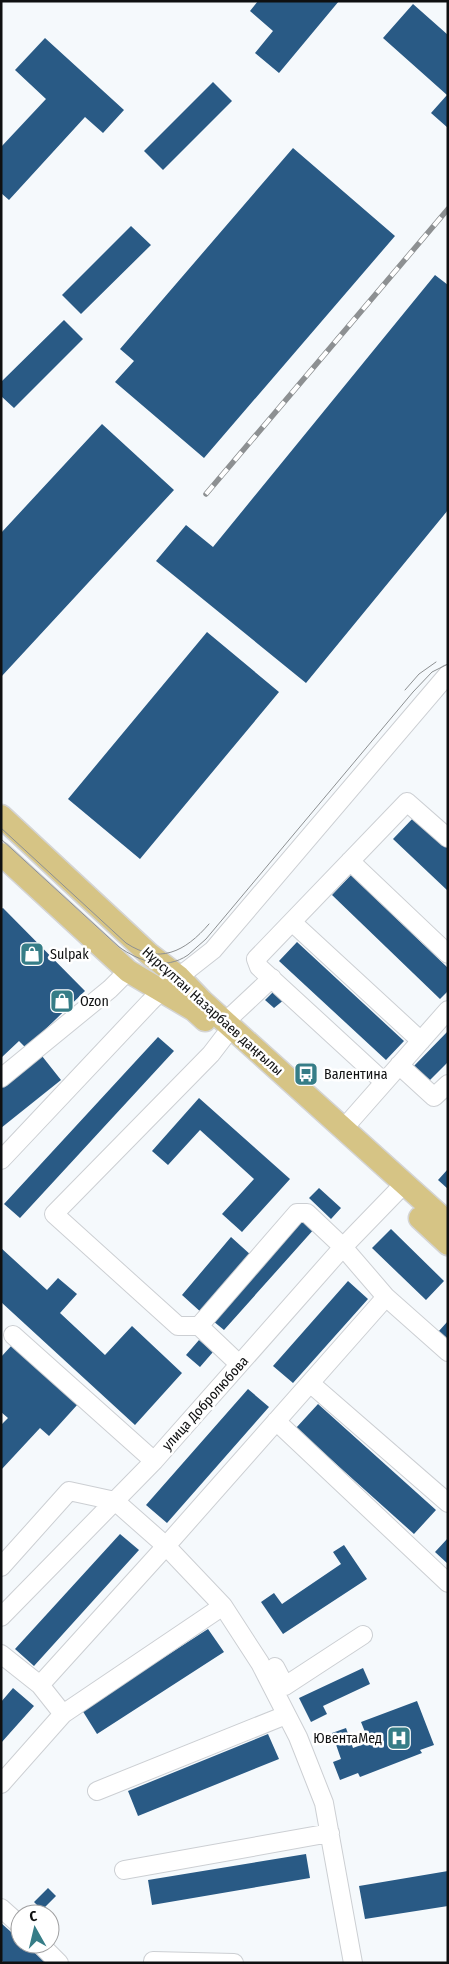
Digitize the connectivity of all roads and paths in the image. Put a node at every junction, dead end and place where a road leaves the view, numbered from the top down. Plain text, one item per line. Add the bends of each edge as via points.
1 (448, 674) edge
2 (1, 816) edge
3 (448, 838) edge
4 (1, 854) edge
5 (350, 861) junction
6 (292, 922) junction
7 (448, 954) edge
8 (128, 971) junction
9 (272, 978) junction
10 (171, 984) junction
11 (448, 1010) edge
12 (225, 1029) junction
13 (420, 1041) junction
14 (399, 1065) junction
15 (1, 1078) edge
16 (384, 1082) junction
17 (448, 1084) edge
18 (344, 1128) junction
19 (1, 1160) edge
20 (400, 1190) junction
21 (448, 1224) edge
22 (448, 1244) edge
23 (343, 1247) junction
24 (386, 1297) junction
25 (199, 1326) junction
26 (13, 1335) dead end
27 (448, 1352) edge
28 (239, 1364) junction
29 (310, 1383) junction
30 (276, 1422) junction
31 (154, 1461) junction
32 (115, 1501) junction
33 (448, 1503) edge
34 (166, 1546) junction
35 (1, 1567) edge
36 (448, 1583) edge
37 (223, 1606) junction
38 (1, 1617) edge
39 (364, 1635) dead end
40 (1, 1654) edge
41 (260, 1663) junction
42 (40, 1685) junction
43 (63, 1714) junction
44 (286, 1715) junction
45 (1, 1784) edge
46 (97, 1791) dead end
47 (330, 1833) junction
48 (124, 1870) dead end
49 (50, 1954) edge
50 (153, 1961) dead end
51 (59, 1963) edge
52 (234, 1963) edge
53 (353, 1963) edge

1 - 10 street via 212,950
2 - 10 main road, Нұрсұлтан Назарбаев даңғылы via 149,954
3 - 5 street via 407,802
4 - 8 main road, Нұрсұлтан Назарбаев даңғылы
5 - 6 street
5 - 7 street
6 - 9 street via 256,958 259,967
6 - 13 street
8 - 10 main road, Нұрсұлтан Назарбаев даңғылы
8 - 15 street
9 - 12 street
9 - 16 street
10 - 12 main road, Нұрсұлтан Назарбаев даңғылы via 194,1010
10 - 19 street
11 - 13 street
12 - 18 main road, Нұрсұлтан Назарбаев даңғылы
12 - 20 main road, Нұрсұлтан Назарбаев даңғылы via 348,1148
12 - 25 street via 211,1054 54,1214 178,1326
13 - 14 street
14 - 16 street
14 - 17 street via 434,1097
16 - 18 street
18 - 20 main road, Нұрсұлтан Назарбаев даңғылы
20 - 21 main road, Нұрсұлтан Назарбаев даңғылы
20 - 22 main road, Нұрсұлтан Назарбаев даңғылы
20 - 23 street, улица Добролюбова
23 - 24 street
23 - 25 street via 307,1213 297,1213
23 - 28 street, улица Добролюбова
24 - 27 street
24 - 29 street
25 - 28 street
26 - 31 street
28 - 31 street, улица Добролюбова
29 - 30 street
29 - 33 street
30 - 34 street
30 - 36 street
31 - 32 street, улица Добролюбова
32 - 34 street
32 - 35 street via 69,1492
32 - 38 street, улица Добролюбова
34 - 37 street
34 - 42 street
37 - 41 street
37 - 43 street
39 - 41 street via 285,1686 270,1655
40 - 42 street
41 - 44 street
42 - 43 street
43 - 45 street
44 - 46 street
44 - 47 street via 324,1803
47 - 48 street
47 - 53 street
49 - 51 street
50 - 52 street

